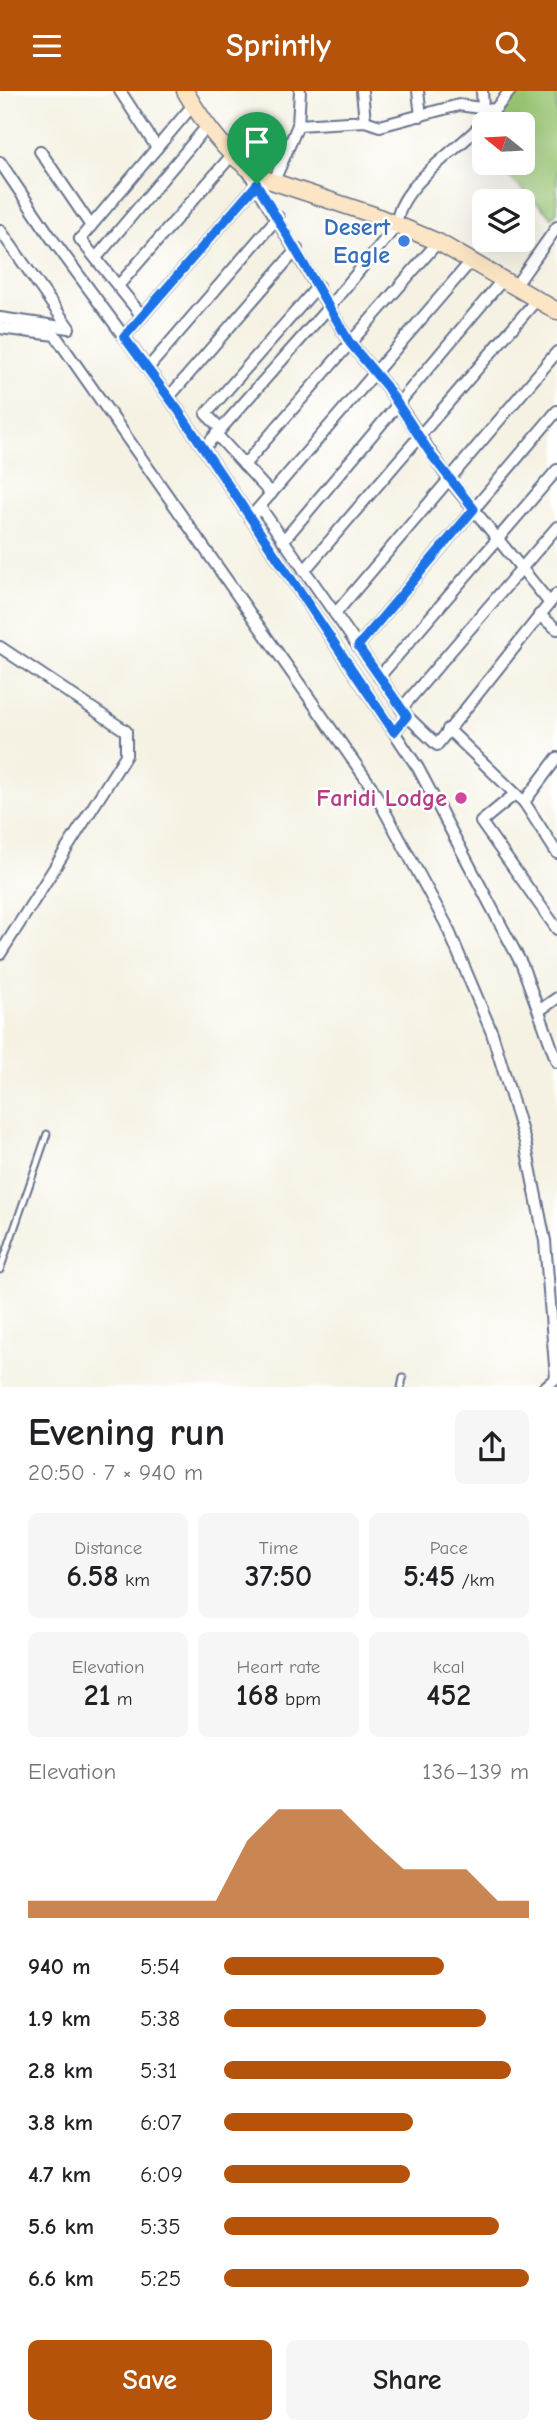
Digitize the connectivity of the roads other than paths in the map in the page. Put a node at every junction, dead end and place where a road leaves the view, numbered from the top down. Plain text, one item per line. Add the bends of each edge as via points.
1 (120, 91) edge
2 (300, 91) edge
3 (362, 91) edge
4 (418, 91) edge
5 (482, 91) edge
6 (510, 91) edge
7 (199, 106) edge
8 (488, 109) junction
9 (421, 115) junction
10 (365, 121) junction
11 (298, 125) junction
12 (157, 148) junction
13 (40, 151) dead end
14 (232, 155) junction
15 (0, 162) edge
16 (276, 174) junction
17 (253, 177) junction
18 (278, 217) junction
19 (397, 220) junction
20 (91, 226) junction
21 (557, 227) edge
22 (0, 230) edge
23 (438, 242) junction
24 (297, 249) junction
25 (96, 258) junction
26 (472, 260) junction
27 (514, 280) junction
28 (118, 286) junction
29 (318, 286) junction
30 (538, 298) junction
31 (557, 300) edge
32 (329, 307) junction
33 (557, 311) edge
34 (142, 316) junction
35 (0, 319) edge
36 (0, 328) edge
37 (124, 337) junction
38 (350, 343) junction
39 (557, 352) edge
40 (148, 368) junction
41 (375, 372) junction
42 (169, 397) junction
43 (397, 404) junction
44 (557, 411) edge
45 (219, 432) junction
46 (420, 436) junction
47 (204, 448) junction
48 (244, 465) junction
49 (557, 470) edge
50 (448, 478) junction
51 (271, 494) junction
52 (260, 507) junction
53 (474, 509) junction
54 (250, 518) junction
55 (557, 527) edge
56 (499, 540) junction
57 (283, 541) junction
58 (520, 570) junction
59 (304, 571) junction
60 (553, 598) edge
61 (335, 614) junction
62 (539, 615) junction
63 (557, 629) edge
64 (358, 646) junction
65 (0, 647) edge
66 (379, 677) junction
67 (404, 713) junction
68 (448, 729) junction
69 (394, 732) junction
70 (557, 758) edge
71 (519, 798) junction
72 (557, 853) edge
73 (557, 929) edge
74 (0, 954) edge
75 (557, 998) edge
76 (540, 1010) junction
77 (557, 1062) edge
78 (47, 1134) dead end
79 (0, 1271) edge
80 (403, 1378) dead end
81 (401, 1387) edge
82 (545, 1387) edge

1 - 12 street
2 - 11 street
3 - 10 street
4 - 9 street
5 - 8 street
6 - 8 street
7 - 12 street
7 - 14 main road
7 - 16 main road via 252,163
7 - 25 street
8 - 9 street via 459,105
8 - 19 street via 407,194
9 - 10 street via 380,126
10 - 11 street
11 - 16 street
12 - 20 street
13 - 20 street
14 - 17 main road
14 - 28 street
15 - 37 street
16 - 19 main road
17 - 18 street
17 - 19 main road
17 - 34 street
18 - 24 street
18 - 40 street
19 - 23 main road
19 - 27 main road
19 - 32 street
20 - 25 street via 80,239
21 - 27 street
22 - 35 street via 69,328
23 - 26 main road
23 - 38 street
24 - 29 street
24 - 42 street
25 - 28 street
26 - 27 main road
26 - 41 street
27 - 30 main road
27 - 31 main road
27 - 43 street
28 - 34 street
29 - 32 street
29 - 45 street via 206,414
30 - 33 main road
30 - 46 street
32 - 38 street
32 - 45 street
34 - 37 street
36 - 82 street via 55,335 371,786 446,924 492,1033 525,1142 545,1241 556,1378
37 - 40 street
38 - 41 street
38 - 48 street
39 - 50 street
40 - 42 street
41 - 43 street
41 - 51 street
42 - 47 street
43 - 46 street
43 - 57 street
44 - 53 street
45 - 47 street
45 - 48 street
46 - 50 street
46 - 59 street
47 - 54 street
48 - 51 street
49 - 56 street
50 - 53 street
50 - 61 street
51 - 52 street
52 - 54 street
52 - 57 street
53 - 56 street
53 - 64 street
54 - 69 street
55 - 58 street
56 - 58 street
56 - 66 street
57 - 59 street
58 - 60 street
58 - 67 street
59 - 61 street
60 - 62 street
61 - 64 street
62 - 63 street
62 - 68 street
64 - 66 street
65 - 74 street via 126,731 128,740 126,755
66 - 67 street
67 - 68 street via 437,745
67 - 69 street
68 - 71 street
69 - 76 street via 448,819
70 - 71 street
71 - 72 street
71 - 73 street via 481,822
75 - 76 street
76 - 77 street
78 - 79 lane
80 - 81 lane

